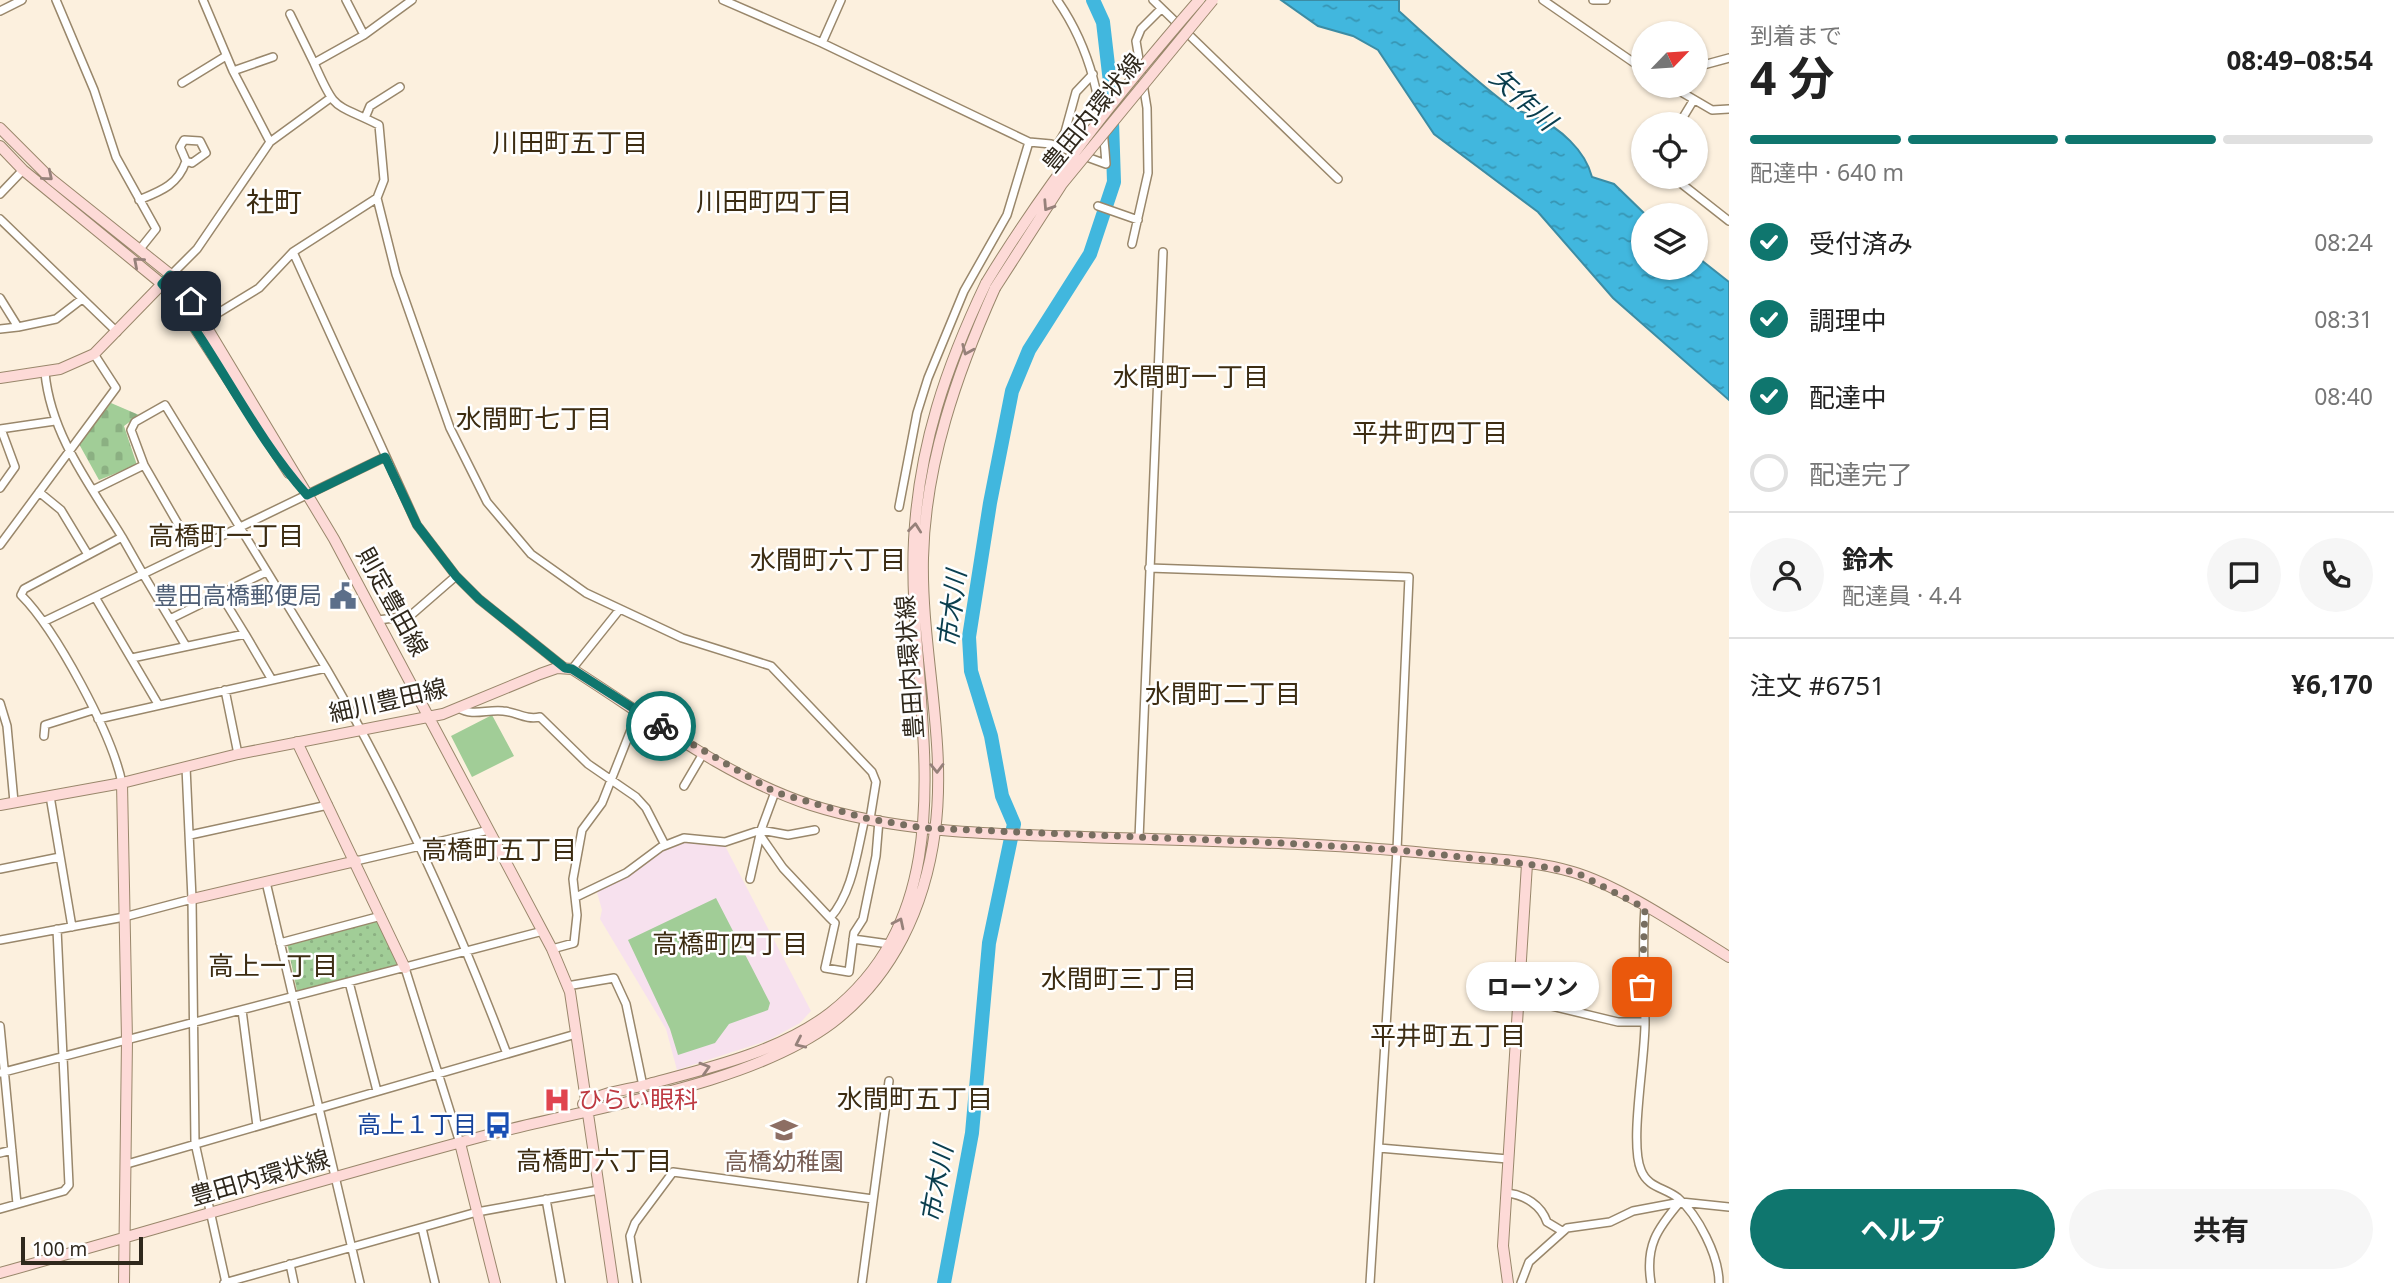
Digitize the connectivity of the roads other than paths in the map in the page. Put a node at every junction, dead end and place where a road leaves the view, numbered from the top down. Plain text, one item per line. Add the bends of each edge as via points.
1 (22, 0) edge
2 (56, 0) edge
3 (203, 0) edge
4 (346, 0) edge
5 (412, 0) edge
6 (723, 0) edge
7 (841, 0) edge
8 (1057, 0) edge
9 (1153, 0) edge
10 (1199, 0) edge
11 (1213, 0) edge
12 (1543, 0) edge
13 (1593, 0) edge
14 (1606, 0) edge
15 (1160, 10) junction
16 (0, 11) edge
17 (290, 14) dead end
18 (364, 35) junction
19 (822, 43) junction
20 (226, 56) junction
21 (273, 57) dead end
22 (1729, 58) edge
23 (1631, 61) edge
24 (314, 63) junction
25 (1708, 64) edge
26 (233, 71) junction
27 (1093, 74) junction
28 (182, 83) dead end
29 (400, 87) dead end
30 (1689, 98) edge
31 (330, 99) junction
32 (1693, 101) junction
33 (1729, 109) edge
34 (1686, 112) edge
35 (365, 118) junction
36 (0, 128) edge
37 (270, 142) junction
38 (1029, 142) junction
39 (0, 146) edge
40 (1056, 147) junction
41 (186, 161) dead end
42 (23, 170) junction
43 (1338, 179) dead end
44 (1688, 189) edge
45 (0, 194) edge
46 (377, 198) junction
47 (139, 200) junction
48 (1098, 206) dead end
49 (0, 219) edge
50 (1138, 220) junction
51 (1729, 221) edge
52 (1132, 244) dead end
53 (140, 249) junction
54 (293, 252) junction
55 (1163, 252) dead end
56 (170, 275) junction
57 (162, 284) junction
58 (990, 285) junction
59 (0, 298) edge
60 (82, 299) junction
61 (205, 321) junction
62 (18, 327) junction
63 (0, 329) edge
64 (117, 332) junction
65 (94, 354) junction
66 (45, 373) junction
67 (0, 378) edge
68 (55, 421) junction
69 (0, 429) edge
70 (69, 452) junction
71 (385, 457) junction
72 (144, 465) junction
73 (0, 488) edge
74 (93, 490) junction
75 (38, 492) junction
76 (307, 495) junction
77 (900, 507) dead end
78 (240, 528) junction
79 (122, 537) junction
80 (0, 545) edge
81 (193, 550) junction
82 (87, 553) junction
83 (1149, 568) junction
84 (266, 572) junction
85 (144, 574) junction
86 (456, 576) junction
87 (221, 595) junction
88 (95, 597) junction
89 (620, 609) junction
90 (170, 619) junction
91 (378, 620) junction
92 (45, 621) junction
93 (245, 634) junction
94 (186, 646) junction
95 (132, 657) junction
96 (326, 668) junction
97 (569, 668) junction
98 (272, 680) junction
99 (225, 690) junction
100 (0, 703) edge
101 (158, 704) junction
102 (459, 708) junction
103 (93, 710) junction
104 (638, 712) junction
105 (430, 717) junction
106 (98, 719) junction
107 (362, 730) junction
108 (44, 736) dead end
109 (297, 742) junction
110 (704, 752) junction
111 (237, 754) junction
112 (186, 767) junction
113 (613, 780) junction
114 (122, 783) junction
115 (684, 786) dead end
116 (775, 792) junction
117 (50, 796) junction
118 (14, 802) junction
119 (0, 805) edge
120 (328, 805) junction
121 (871, 819) junction
122 (923, 828) junction
123 (936, 828) junction
124 (489, 830) junction
125 (815, 830) dead end
126 (760, 832) junction
127 (190, 835) junction
128 (1139, 839) junction
129 (665, 845) junction
130 (418, 846) junction
131 (1397, 850) junction
132 (60, 857) junction
133 (356, 861) junction
134 (1527, 864) junction
135 (0, 869) edge
136 (750, 879) dead end
137 (266, 882) junction
138 (576, 897) junction
139 (192, 899) junction
140 (1645, 908) junction
141 (381, 916) junction
142 (124, 917) junction
143 (830, 918) junction
144 (72, 927) junction
145 (57, 929) junction
146 (543, 932) junction
147 (853, 939) junction
148 (0, 940) edge
149 (280, 943) junction
150 (889, 944) junction
151 (552, 949) junction
152 (468, 951) junction
153 (1729, 957) edge
154 (405, 968) junction
155 (349, 982) junction
156 (567, 986) junction
157 (291, 998) junction
158 (1518, 998) junction
159 (242, 1010) junction
160 (1645, 1022) junction
161 (191, 1023) junction
162 (0, 1026) edge
163 (576, 1034) junction
164 (127, 1040) junction
165 (508, 1054) junction
166 (63, 1056) junction
167 (2, 1072) edge
168 (438, 1074) junction
169 (889, 1081) dead end
170 (643, 1086) junction
171 (377, 1091) junction
172 (588, 1106) junction
173 (318, 1108) junction
174 (257, 1126) junction
175 (195, 1143) junction
176 (460, 1143) junction
177 (1379, 1149) junction
178 (12, 1150) junction
179 (0, 1153) edge
180 (1508, 1158) junction
181 (127, 1164) junction
182 (336, 1177) junction
183 (599, 1190) junction
184 (1507, 1193) junction
185 (546, 1199) junction
186 (873, 1199) junction
187 (1681, 1202) junction
188 (17, 1204) junction
189 (1729, 1207) edge
190 (0, 1209) edge
191 (477, 1212) junction
192 (210, 1213) junction
193 (422, 1228) junction
194 (1562, 1231) junction
195 (125, 1238) junction
196 (351, 1247) junction
197 (290, 1264) junction
198 (0, 1273) edge
199 (124, 1283) edge
200 (225, 1283) edge
201 (294, 1283) edge
202 (360, 1283) edge
203 (435, 1283) edge
204 (495, 1283) edge
205 (561, 1283) edge
206 (613, 1283) edge
207 (638, 1283) edge
208 (862, 1283) edge
209 (1370, 1283) edge
210 (1508, 1283) edge
211 (1521, 1283) edge
212 (1651, 1283) edge
213 (1719, 1283) edge

1 - 16 street
2 - 47 street via 94,90 110,144
3 - 20 street
4 - 18 street
5 - 18 street
6 - 19 street
7 - 19 street
8 - 27 street via 1082,43
9 - 15 street
10 - 58 street, 豊田内環状線, bridge via 1070,155 1014,236
11 -> 58 street, 豊田内環状線, bridge via 1069,174
12 - 23 street
13 - 14 street
15 - 43 street
15 - 50 street via 1136,41 1147,108 1148,173
17 - 24 street
18 - 24 street
19 - 38 street
20 - 26 street
20 - 28 street
21 - 26 street
22 - 25 street
24 - 31 street
26 - 37 street
27 - 40 street via 1076,92
27 - 40 street via 1101,101 1106,164
29 - 35 street via 370,106
30 - 32 street
31 - 35 street via 346,112
31 - 37 street
32 - 33 street via 1712,110
32 - 34 street
35 - 46 street via 379,125 384,180
36 -> 53 street, 則定豊田線 via 51,179
37 - 56 street via 197,249
38 - 40 street
38 - 77 street via 1007,215 964,291 928,379 917,412
39 - 42 street, 則定豊田線
41 - 47 street via 171,185
42 - 45 street
57 -> 42 street, 則定豊田線
44 - 51 street
46 - 54 street
46 - 89 street via 413,324 473,479 531,554 576,586
47 - 53 street via 156,229
48 - 50 street
49 - 60 street
50 - 52 street
53 - 56 street, 則定豊田線
54 - 61 street via 259,288
54 - 71 street
55 - 83 street
56 - 57 street
56 - 61 street, 則定豊田線
57 - 64 street
57 - 76 street, 則定豊田線
122 -> 58 street, 豊田内環状線 via 926,748 914,607 914,539 934,408 953,351
58 -> 123 street, 豊田内環状線 via 933,466 923,558 938,767
59 - 62 street
60 - 62 street via 56,318
60 - 64 street
61 - 76 street, 則定豊田線
62 - 63 street
64 - 65 street
65 - 66 street
65 - 70 street via 116,388
66 - 67 street
66 - 68 street
68 - 69 street
68 - 70 street
69 - 73 street via 15,467
70 - 74 street
70 - 75 street
71 - 76 street
71 - 86 street via 417,525
72 - 74 street
72 - 78 street via 132,425 165,405
72 - 81 street
74 - 79 street
75 - 80 street
75 - 82 street via 61,510
76 - 78 street
76 - 91 street, 則定豊田線
78 - 81 street
78 - 84 street
79 - 82 street
79 - 85 street
81 - 85 street
82 - 92 street via 24,589 21,595
83 - 128 street
83 - 131 street via 1409,577
84 - 87 street
84 - 96 street
85 - 88 street
85 - 90 street
86 - 91 street via 410,616
86 - 97 street
87 - 90 street
87 - 93 street
88 - 92 street
88 - 95 street
89 - 97 street
89 - 121 street via 682,638 771,666 872,772 876,782
90 - 94 street
91 - 105 street, 則定豊田線
92 - 103 street
93 - 94 street
93 - 98 street
94 - 95 street
95 - 101 street
96 - 98 street
96 - 107 street
97 - 102 street, 細川豊田線 via 540,674
97 - 104 street
98 - 99 street
99 - 101 street
99 - 111 street
100 - 118 street via 7,726
101 - 106 street
102 - 105 street, 細川豊田線
102 - 113 street via 468,713 505,711 527,719 540,718 588,764
103 - 106 street
103 - 108 street via 45,725
104 - 110 street
104 - 113 street
105 - 107 street, 細川豊田線
105 - 124 street, 則定豊田線
106 - 114 street
107 - 109 street, 細川豊田線
107 - 130 street
109 - 111 street, 細川豊田線
109 - 120 street
110 - 115 street
110 - 116 street
111 - 112 street, 細川豊田線
112 - 114 street, 細川豊田線
112 - 127 street
113 - 129 street via 646,808
113 - 138 street via 582,830 573,878
114 - 117 street, 細川豊田線
114 - 142 street
116 - 121 street
116 - 126 street
117 - 118 street, 細川豊田線
117 - 132 street
118 - 119 street, 細川豊田線
120 - 127 street
120 - 133 street
121 - 122 street
121 - 143 street via 841,906
121 - 147 street via 876,856 863,919
122 - 123 street
150 -> 122 street, 豊田内環状線 via 912,892
123 - 128 street
123 -> 172 street, 豊田内環状線 via 921,897 905,936 884,970 850,1008 810,1038 756,1063
124 - 130 street
124 - 146 street, 則定豊田線
125 - 126 street via 788,835
126 - 129 street via 727,842 692,838
126 - 136 street
126 - 143 street via 783,868
127 - 139 street
128 - 131 street
129 - 138 street via 626,873
130 - 133 street
130 - 152 street
131 - 134 street
131 - 177 street
132 - 135 street
132 - 144 street
133 - 137 street
133 - 141 street
134 - 140 street via 1575,872
134 - 158 street
137 - 139 street
137 - 149 street
138 - 151 street via 574,943
139 - 142 street
139 - 161 street
140 - 153 street
140 - 160 street
141 - 149 street
141 - 154 street
142 - 144 street
142 - 164 street
143 - 147 street via 835,923 825,968 849,972
144 - 145 street
145 - 148 street
145 - 166 street
146 - 151 street, 則定豊田線
146 - 152 street
147 - 150 street
149 - 157 street
170 -> 150 street, 豊田内環状線 via 752,1054 804,1029 852,992
151 - 156 street, 則定豊田線
152 - 154 street
152 - 165 street
154 - 155 street
154 - 168 street
155 - 157 street
155 - 171 street
156 - 163 street, 則定豊田線
156 - 170 street via 614,978 626,1004
157 - 159 street
157 - 173 street
158 - 160 street via 1618,1022
158 - 180 street
159 - 161 street
159 - 174 street
160 - 187 street via 1637,1159 1648,1182
161 - 164 street
161 - 175 street
162 - 167 street
163 - 165 street
163 - 172 street, 則定豊田線
164 - 166 street
164 - 181 street
165 - 168 street
166 - 167 street
166 - 188 street via 69,1185 64,1191
167 - 178 street
168 - 171 street
168 - 176 street
169 - 186 street
170 - 172 street, 豊田内環状線
171 - 173 street
172 - 176 street, 豊田内環状線
172 - 183 street, 則定豊田線
173 - 174 street
173 - 182 street
174 - 175 street
175 - 181 street
175 - 192 street
176 - 182 street, 豊田内環状線
176 - 191 street
177 - 180 street
177 - 209 street
178 - 179 street
178 - 188 street
180 - 184 street
181 - 195 street
182 - 192 street, 豊田内環状線
182 - 196 street
183 - 185 street
183 - 206 street, 則定豊田線
184 - 194 street via 1522,1194 1543,1212 1547,1222
184 - 210 street via 1503,1246
185 - 191 street
185 - 205 street
186 - 207 street via 673,1172 630,1236
186 - 208 street
187 - 189 street
187 - 194 street
187 - 212 street via 1649,1249
187 - 213 street via 1693,1215 1712,1253
188 - 190 street
191 - 193 street
191 - 204 street
192 - 195 street, 豊田内環状線
192 - 200 street
193 - 196 street
193 - 203 street
194 - 211 street via 1529,1262
195 - 198 street, 豊田内環状線
195 - 199 street
196 - 197 street
196 - 202 street
197 - 200 street
197 - 201 street

